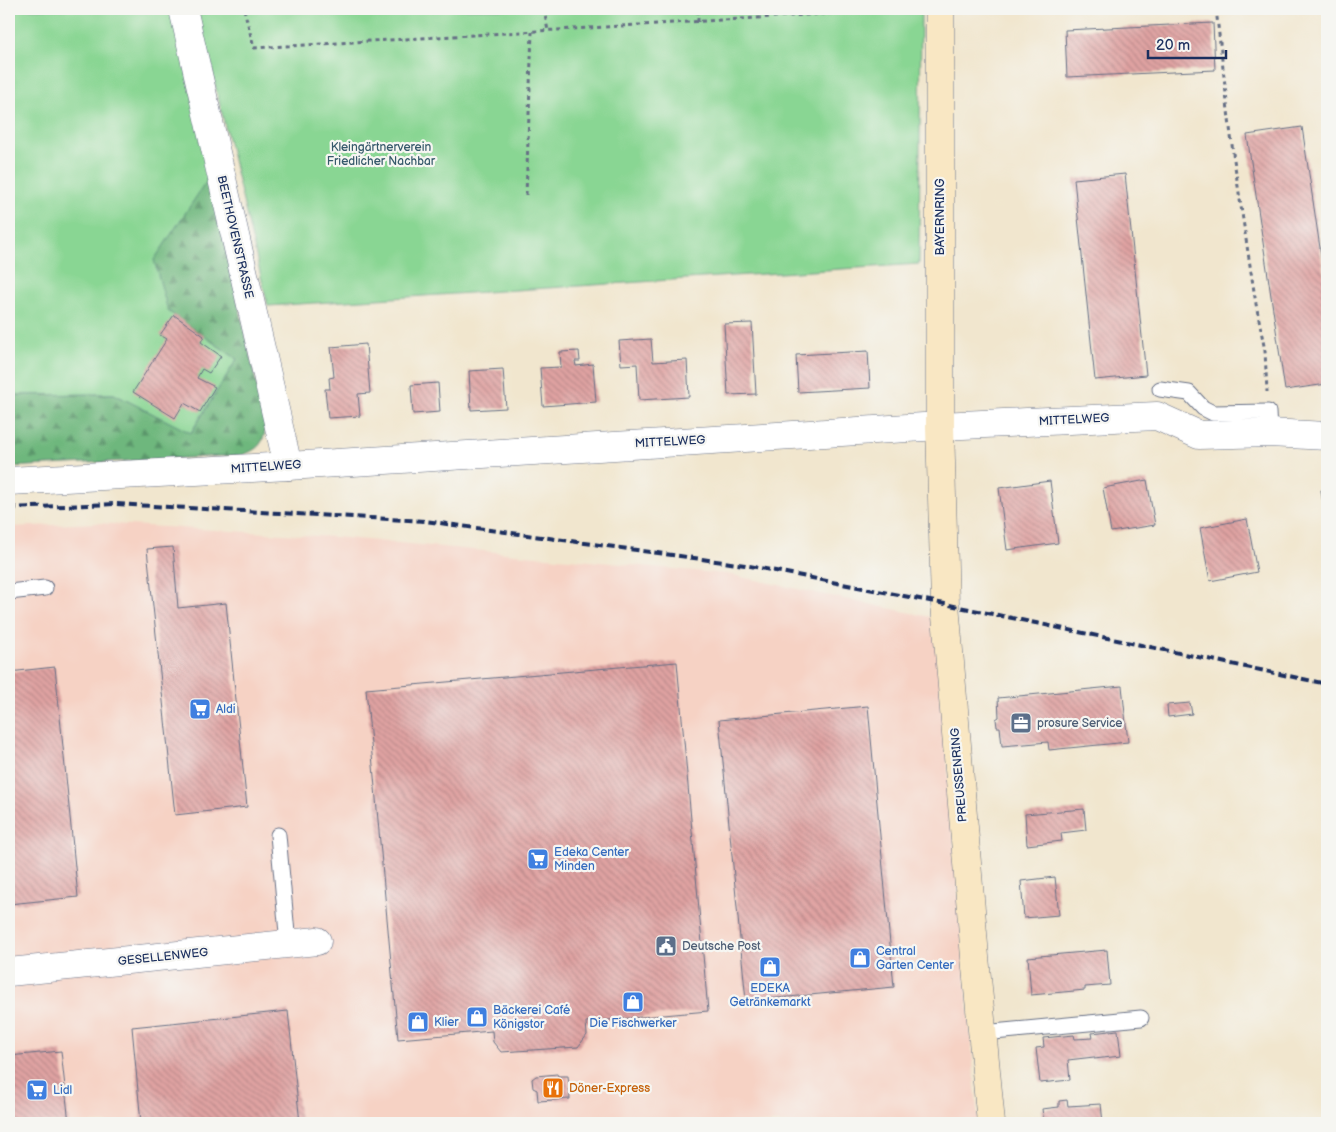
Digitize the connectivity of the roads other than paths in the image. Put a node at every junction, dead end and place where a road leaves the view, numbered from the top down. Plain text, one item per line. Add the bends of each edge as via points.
1 (183, 9) edge
2 (940, 9) edge
3 (1160, 389) dead end
4 (1268, 423) junction
5 (940, 426) junction
6 (1327, 436) edge
7 (288, 466) junction
8 (9, 481) edge
9 (45, 588) dead end
10 (9, 592) edge
11 (278, 835) dead end
12 (317, 941) dead end
13 (288, 944) junction
14 (9, 972) edge
15 (1141, 1018) dead end
16 (983, 1033) junction
17 (991, 1123) edge

1 - 7 street, BEETHOVENSTRASSE
2 - 5 street, BAYERNRING
3 - 4 lane via 1189,393 1213,414
4 - 5 street, MITTELWEG via 1199,435 1157,416
4 - 6 street, MITTELWEG
5 - 7 street, MITTELWEG
5 - 16 street, PREUSSENRING via 945,604
7 - 8 street, MITTELWEG
9 - 10 lane
11 - 13 lane
12 - 13 street, GESELLENWEG
13 - 14 street, GESELLENWEG
15 - 16 lane
16 - 17 street, PREUSSENRING

